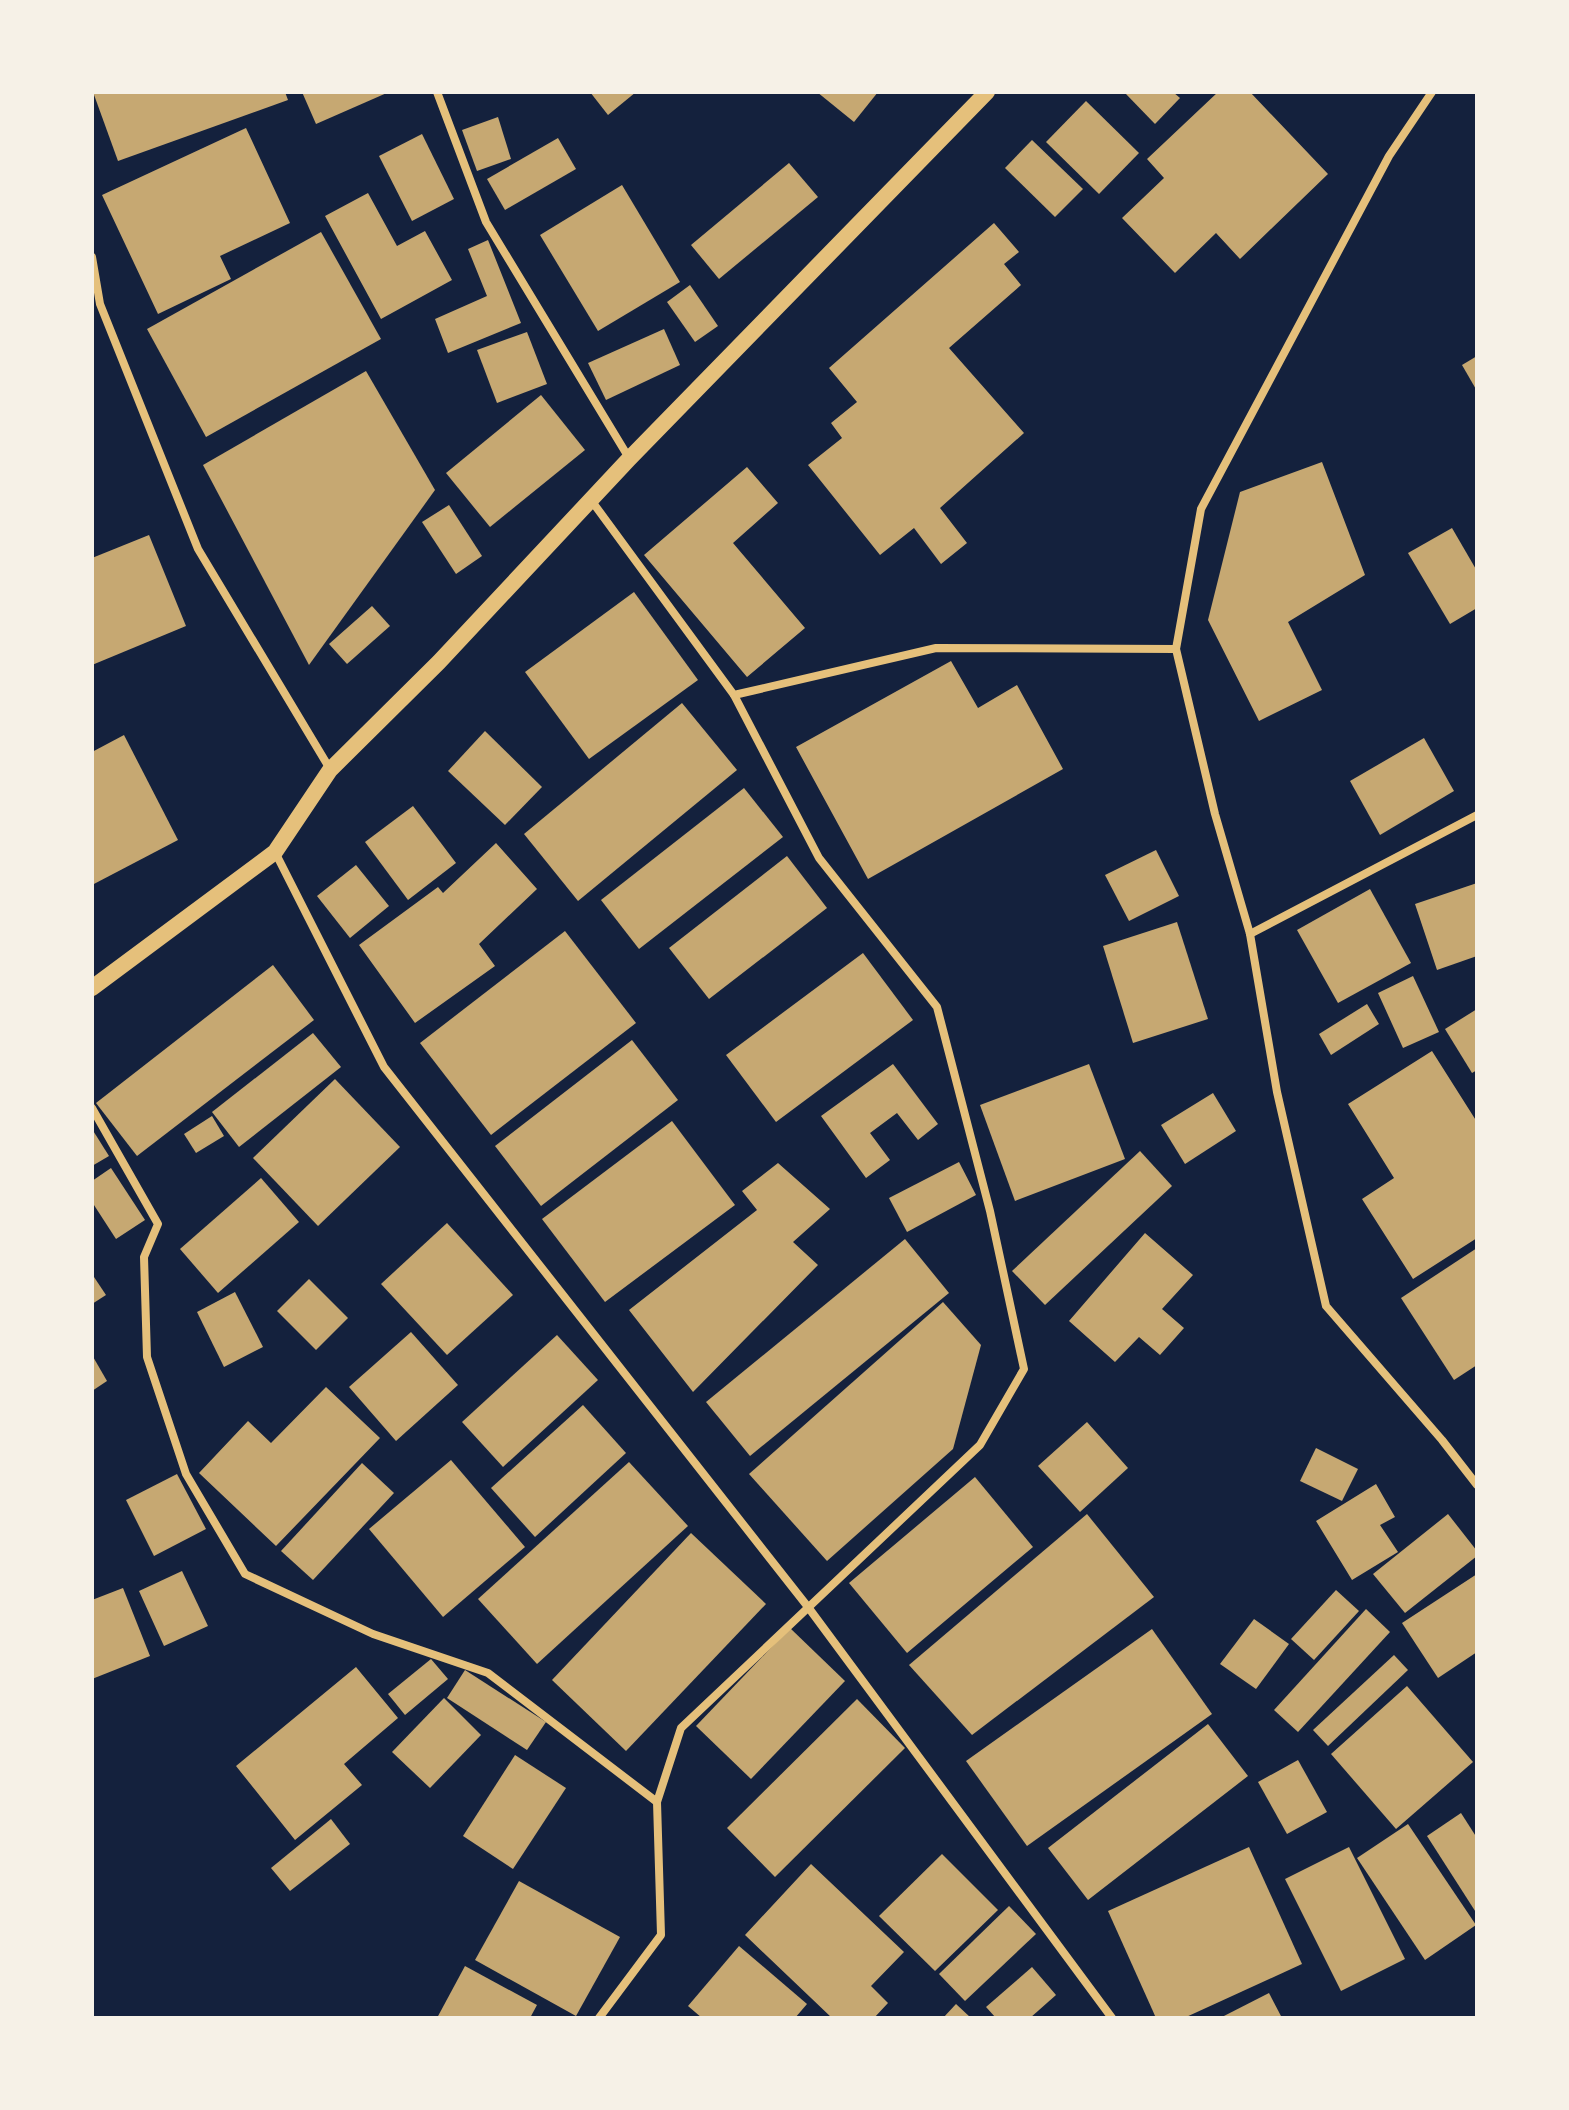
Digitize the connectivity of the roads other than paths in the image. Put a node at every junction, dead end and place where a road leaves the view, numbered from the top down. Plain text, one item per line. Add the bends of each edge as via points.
1 (437, 92) edge
2 (987, 92) edge
3 (1432, 92) edge
4 (92, 257) edge
5 (629, 459) junction
6 (591, 500) junction
7 (1176, 649) junction
8 (734, 695) junction
9 (330, 770) junction
10 (1477, 815) edge
11 (275, 852) junction
12 (1250, 934) junction
13 (92, 988) edge
14 (92, 1108) edge
15 (1477, 1485) edge
16 (808, 1607) junction
17 (657, 1802) junction
18 (599, 2018) edge
19 (1112, 2018) edge

1 - 5 street via 486,222
2 - 5 main road
3 - 7 street via 1389,156 1201,509
4 - 9 street via 100,304 198,549
5 - 6 main road
6 - 8 street
6 - 9 main road
7 - 8 street via 936,648
7 - 12 street
8 - 16 street via 819,858 937,1007 1024,1369 980,1445
9 - 11 main road
10 - 12 street
11 - 13 main road
11 - 16 street via 384,1067
12 - 15 street via 1277,1092 1326,1306
14 - 17 street via 158,1224 144,1257 147,1357 186,1474 245,1574 373,1634 488,1673
16 - 17 street via 681,1728
16 - 19 street
17 - 18 street via 661,1935

